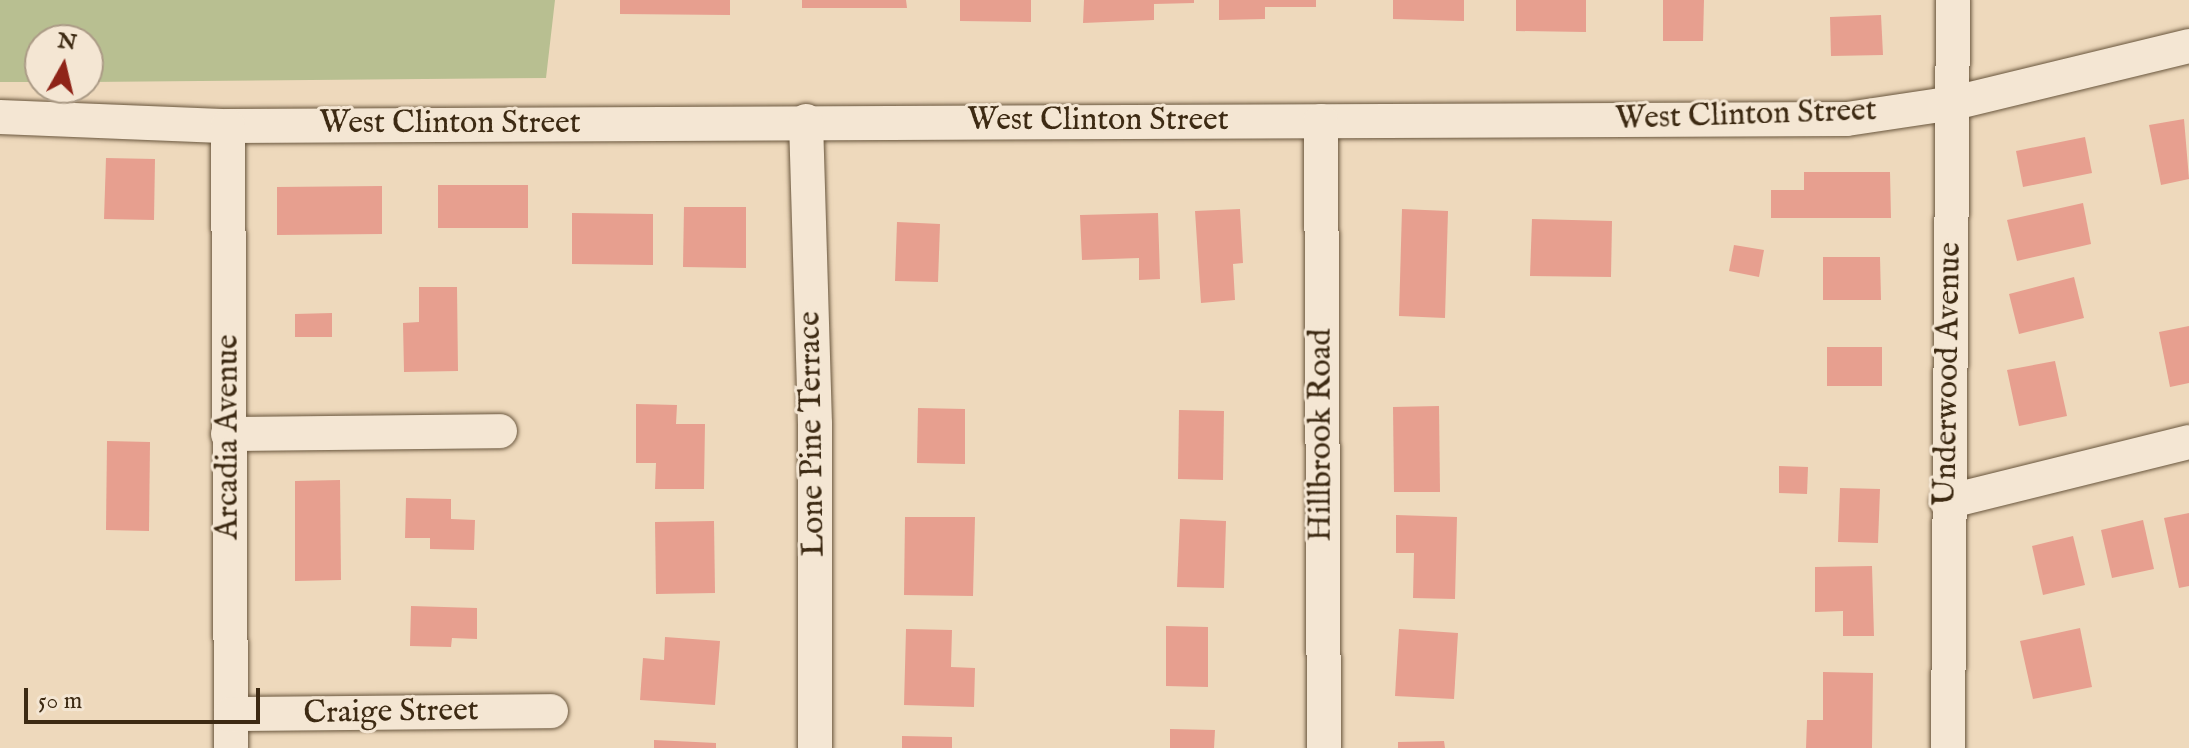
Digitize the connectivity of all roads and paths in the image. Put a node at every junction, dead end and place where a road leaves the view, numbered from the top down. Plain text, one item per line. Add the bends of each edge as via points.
1 (1953, 0) edge
2 (2189, 46) edge
3 (1954, 103) junction
4 (0, 117) edge
5 (806, 121) junction
6 (1321, 121) junction
7 (228, 126) junction
8 (500, 431) dead end
9 (228, 434) junction
10 (2189, 442) edge
11 (1947, 502) junction
12 (551, 711) dead end
13 (231, 714) junction
14 (231, 748) edge
15 (815, 748) edge
16 (1324, 748) edge
17 (1948, 748) edge

1 - 3 street, Underwood Avenue
2 - 3 street, West Clinton Street
3 - 6 street, West Clinton Street via 1847,119
3 - 11 street, Underwood Avenue
4 - 7 street, West Clinton Street
5 - 6 street, West Clinton Street
5 - 7 street, West Clinton Street
5 - 15 street, Lone Pine Terrace via 815,424
6 - 16 street, Hillbrook Road
7 - 9 street, Arcadia Avenue
8 - 9 street
9 - 13 street, Arcadia Avenue
10 - 11 street
11 - 17 street, Underwood Avenue
12 - 13 street, Craige Street
13 - 14 street, Arcadia Avenue

